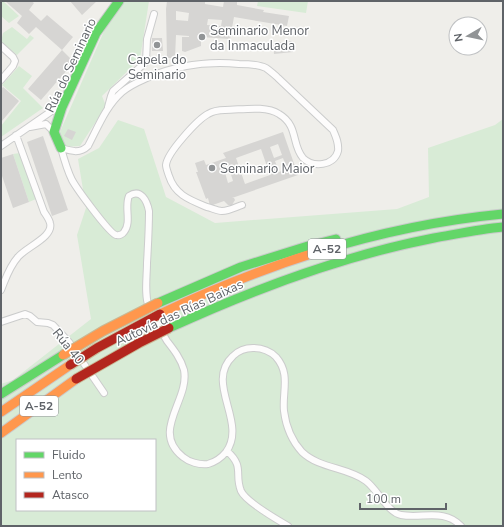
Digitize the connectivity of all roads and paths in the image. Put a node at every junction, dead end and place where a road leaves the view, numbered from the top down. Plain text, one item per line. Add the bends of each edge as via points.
1 (119, 1) edge
2 (154, 14) dead end
3 (1, 46) edge
4 (1, 80) edge
5 (62, 107) junction
6 (108, 108) junction
7 (28, 127) junction
8 (54, 132) junction
9 (16, 135) junction
10 (1, 146) edge
11 (61, 148) junction
12 (242, 205) dead end
13 (503, 214) edge
14 (444, 220) junction
15 (503, 227) edge
16 (1, 290) edge
17 (1, 322) edge
18 (104, 393) dead end
19 (1, 394) edge
20 (1, 412) edge
21 (1, 433) edge
22 (227, 451) junction
23 (288, 526) edge
24 (461, 526) edge

1 - 5 main road, Rúa do Seminario via 96,33
2 - 6 street via 147,39 146,62 113,91
3 - 4 street via 15,61
5 - 7 street via 56,108
5 - 8 main road, Rúa do Seminario
6 - 11 street via 84,150 75,152
6 - 12 street via 132,85 154,75 192,64 250,64 270,71 333,130 337,138 338,151 332,160 326,163 313,164 307,161 302,157 293,129 278,113 264,110 230,110 207,114 175,147 168,159 166,164 172,184 182,195 220,211
7 - 8 street via 46,124
7 - 9 street
8 - 11 main road, Rúa do Seminario
9 - 10 street
9 - 16 street via 51,227 48,234 18,256 8,269
11 - 22 street via 73,181 113,234 120,236 127,227 129,196 137,193 146,200 149,211 147,298 153,316 176,352 184,370 184,385 171,419 170,438 178,453 200,464 209,464
13 - 14 main road, Autovía das Rías Baixas / A-52
14 - 19 main road, bridge via 407,223 308,246 241,267 158,303 103,331
14 - 20 main road, Autovía das Rías Baixas / A-52, bridge via 304,256 202,294 97,348
15 - 21 main road, Autovía das Rías Baixas / A-52, bridge via 418,240 368,252 318,267 219,304 138,343 76,379
17 - 18 street, Rúa 40 via 25,314 37,322 48,322 53,325 69,342
22 - 23 street via 234,457 240,489 246,497
22 - 24 street via 233,433 232,418 223,386 225,368 233,355 243,349 266,350 275,356 284,370 286,422 289,432 306,456 366,481 395,513 448,517

